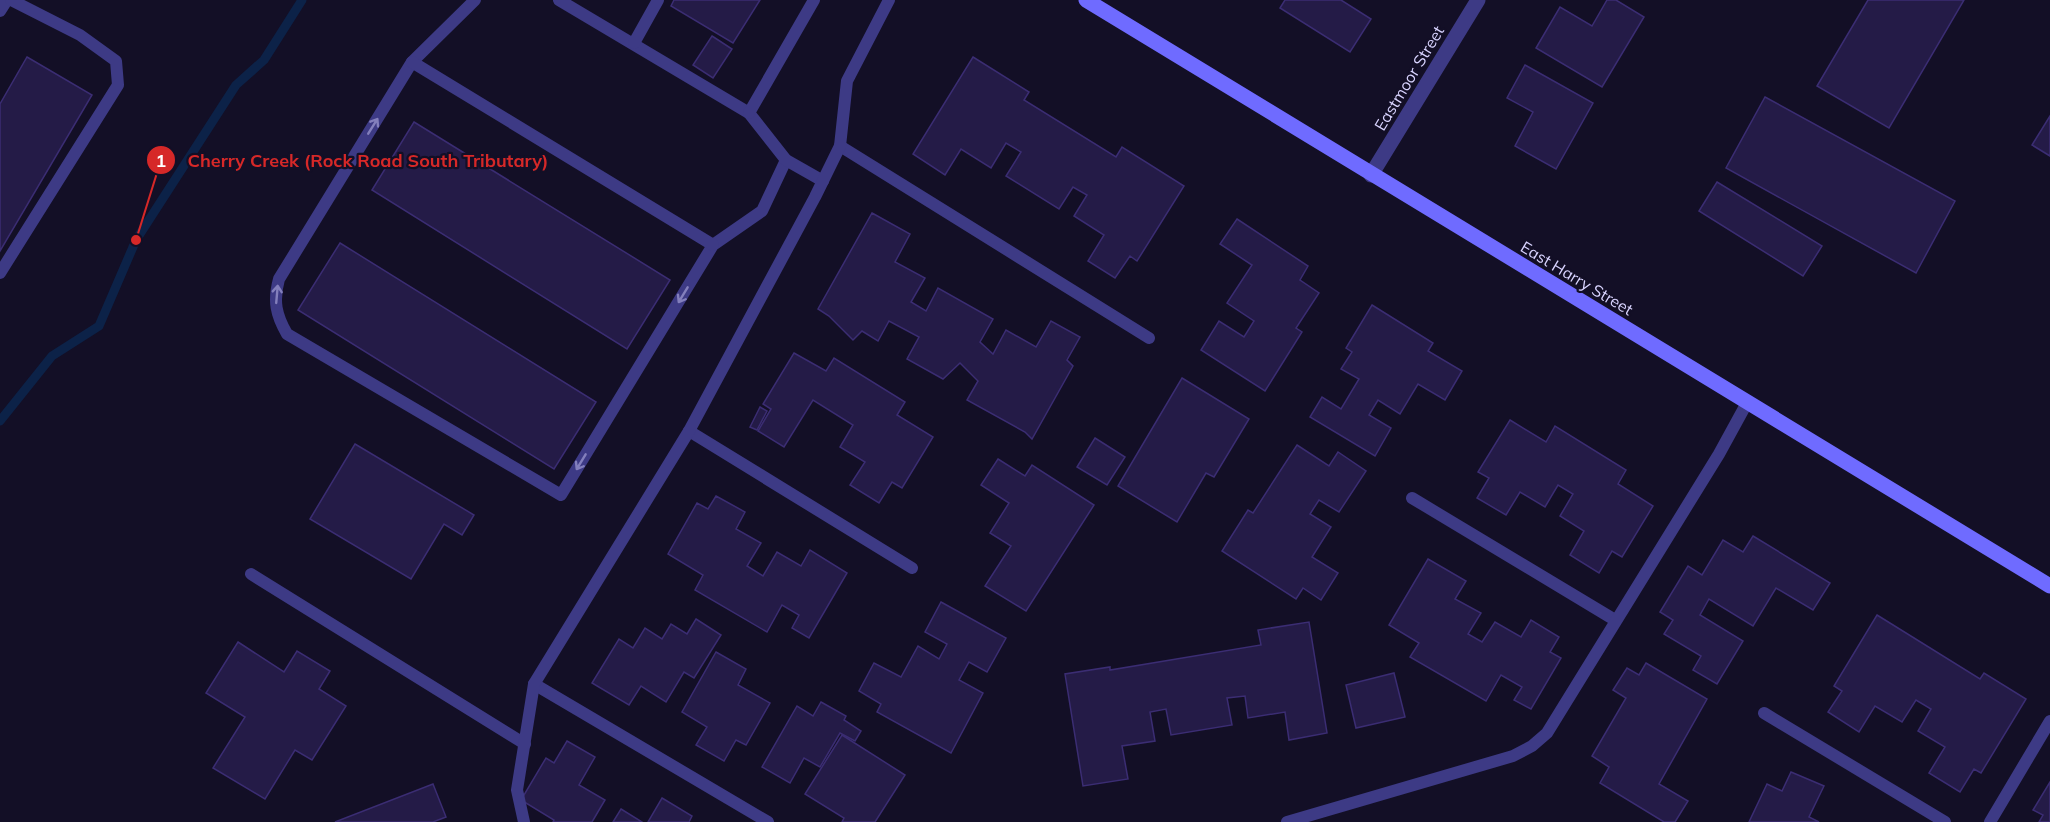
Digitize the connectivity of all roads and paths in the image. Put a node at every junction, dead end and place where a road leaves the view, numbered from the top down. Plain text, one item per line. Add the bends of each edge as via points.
1 (7, 0) edge
2 (11, 0) edge
3 (475, 0) edge
4 (559, 0) edge
5 (658, 0) edge
6 (814, 0) edge
7 (889, 0) edge
8 (1086, 0) edge
9 (1478, 0) edge
10 (0, 11) edge
11 (634, 43) junction
12 (412, 62) junction
13 (749, 112) junction
14 (840, 146) junction
15 (786, 160) junction
16 (1371, 175) junction
17 (823, 181) junction
18 (713, 245) junction
19 (0, 273) edge
20 (1149, 338) dead end
21 (1748, 401) junction
22 (689, 431) junction
23 (1412, 498) dead end
24 (912, 568) dead end
25 (251, 574) dead end
26 (2050, 586) edge
27 (1616, 620) junction
28 (534, 684) junction
29 (1764, 713) dead end
30 (2050, 721) edge
31 (525, 744) junction
32 (524, 822) edge
33 (768, 822) edge
34 (1287, 822) edge
35 (1945, 822) edge
36 (1990, 822) edge

1 - 10 lane
2 - 19 lane via 80,35 116,61 118,85
3 - 12 lane
4 - 11 lane
5 - 11 lane
6 - 13 lane
7 - 14 lane via 847,81
8 - 16 main road, East Harry Street
9 - 16 street, Eastmoor Street
11 - 13 lane
12 - 18 lane
18 -> 12 lane via 561,495 300,342 287,334 277,315 275,294 279,279
13 - 15 lane
14 - 17 lane
14 - 20 lane
15 - 17 lane
15 - 18 lane via 762,210
16 - 21 main road, East Harry Street
17 - 22 lane
21 - 26 main road, East Harry Street
21 - 27 lane
22 - 24 lane
22 - 28 lane
23 - 27 lane
25 - 31 lane
27 - 34 lane via 1547,733 1532,746 1513,756
28 - 31 lane
28 - 33 lane
29 - 35 lane
30 - 36 lane
31 - 32 lane via 517,790

